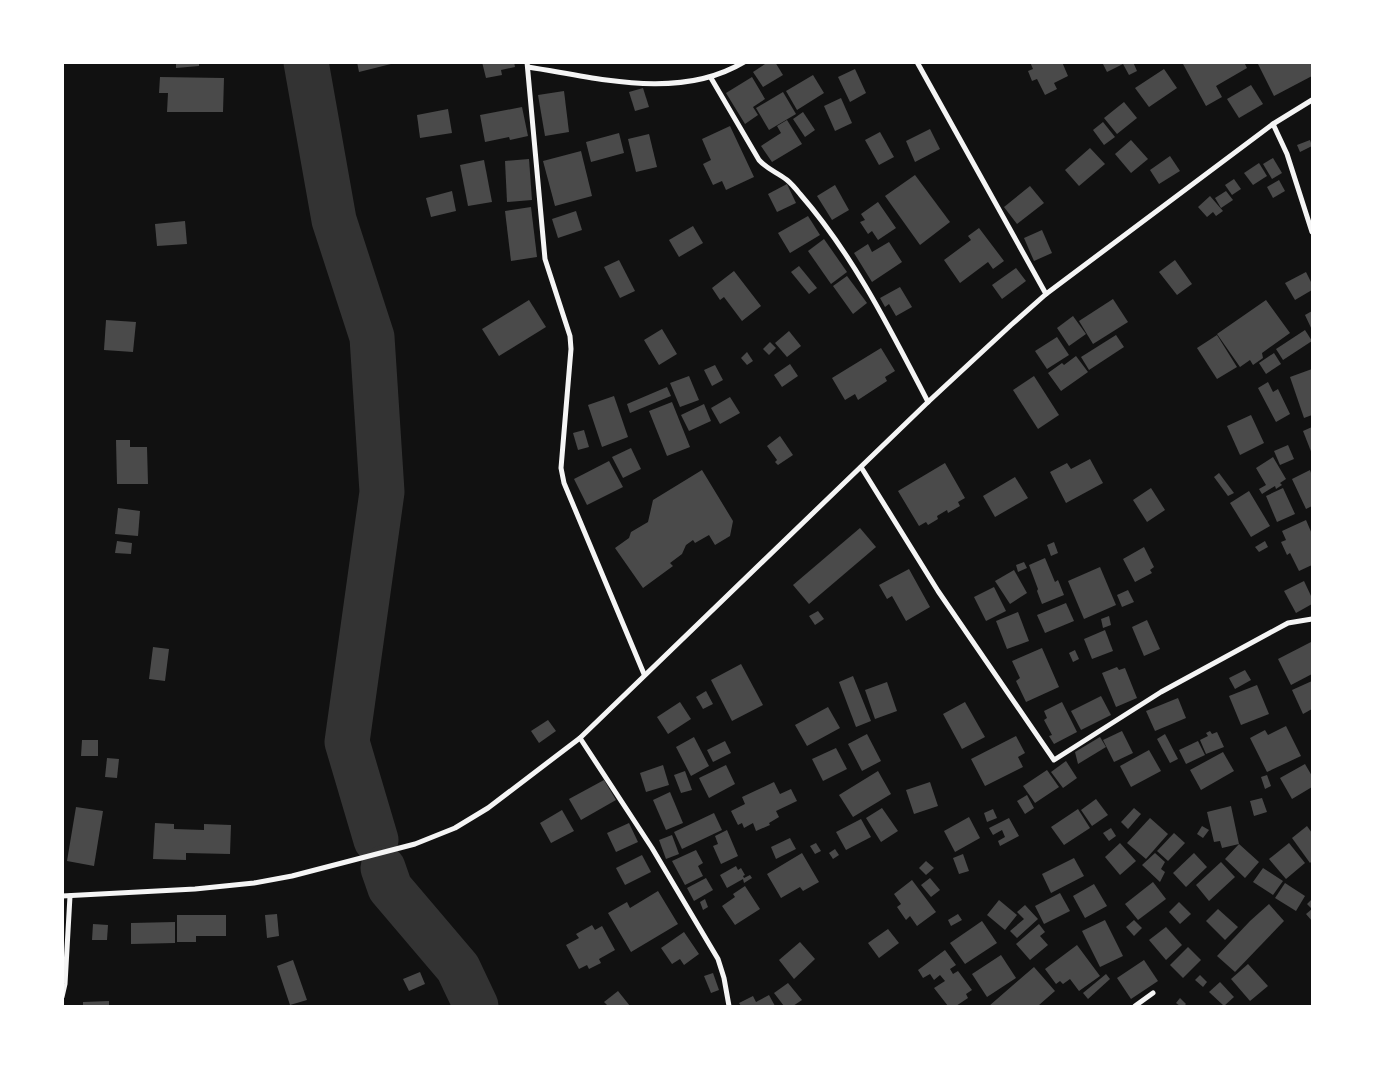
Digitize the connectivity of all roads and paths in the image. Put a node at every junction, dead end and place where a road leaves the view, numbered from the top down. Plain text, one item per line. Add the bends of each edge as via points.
1 (744, 62) edge
2 (917, 62) edge
3 (527, 65) edge
4 (711, 78) junction
5 (1312, 100) edge
6 (1273, 124) junction
7 (1312, 232) edge
8 (1046, 294) junction
9 (928, 402) junction
10 (862, 467) junction
11 (1312, 619) edge
12 (644, 674) junction
13 (580, 738) junction
14 (62, 896) edge
15 (70, 896) junction
16 (1153, 994) dead end
17 (62, 997) edge
18 (729, 1006) edge
19 (1135, 1006) edge

1 - 4 street
2 - 8 street
3 - 4 street via 646,84 679,84
3 - 12 street via 545,259 572,349 561,468 564,483
4 - 9 street via 759,160 799,192 849,257
5 - 6 street
6 - 7 street via 1287,154
6 - 8 street
8 - 9 street
9 - 10 street
10 - 11 street via 938,591 1054,760 1178,683 1288,623
10 - 12 street
12 - 13 street
13 - 15 street via 488,808 455,828 415,844 254,883 196,890
13 - 18 street via 642,830 718,958
14 - 15 street
15 - 17 street
16 - 19 street

